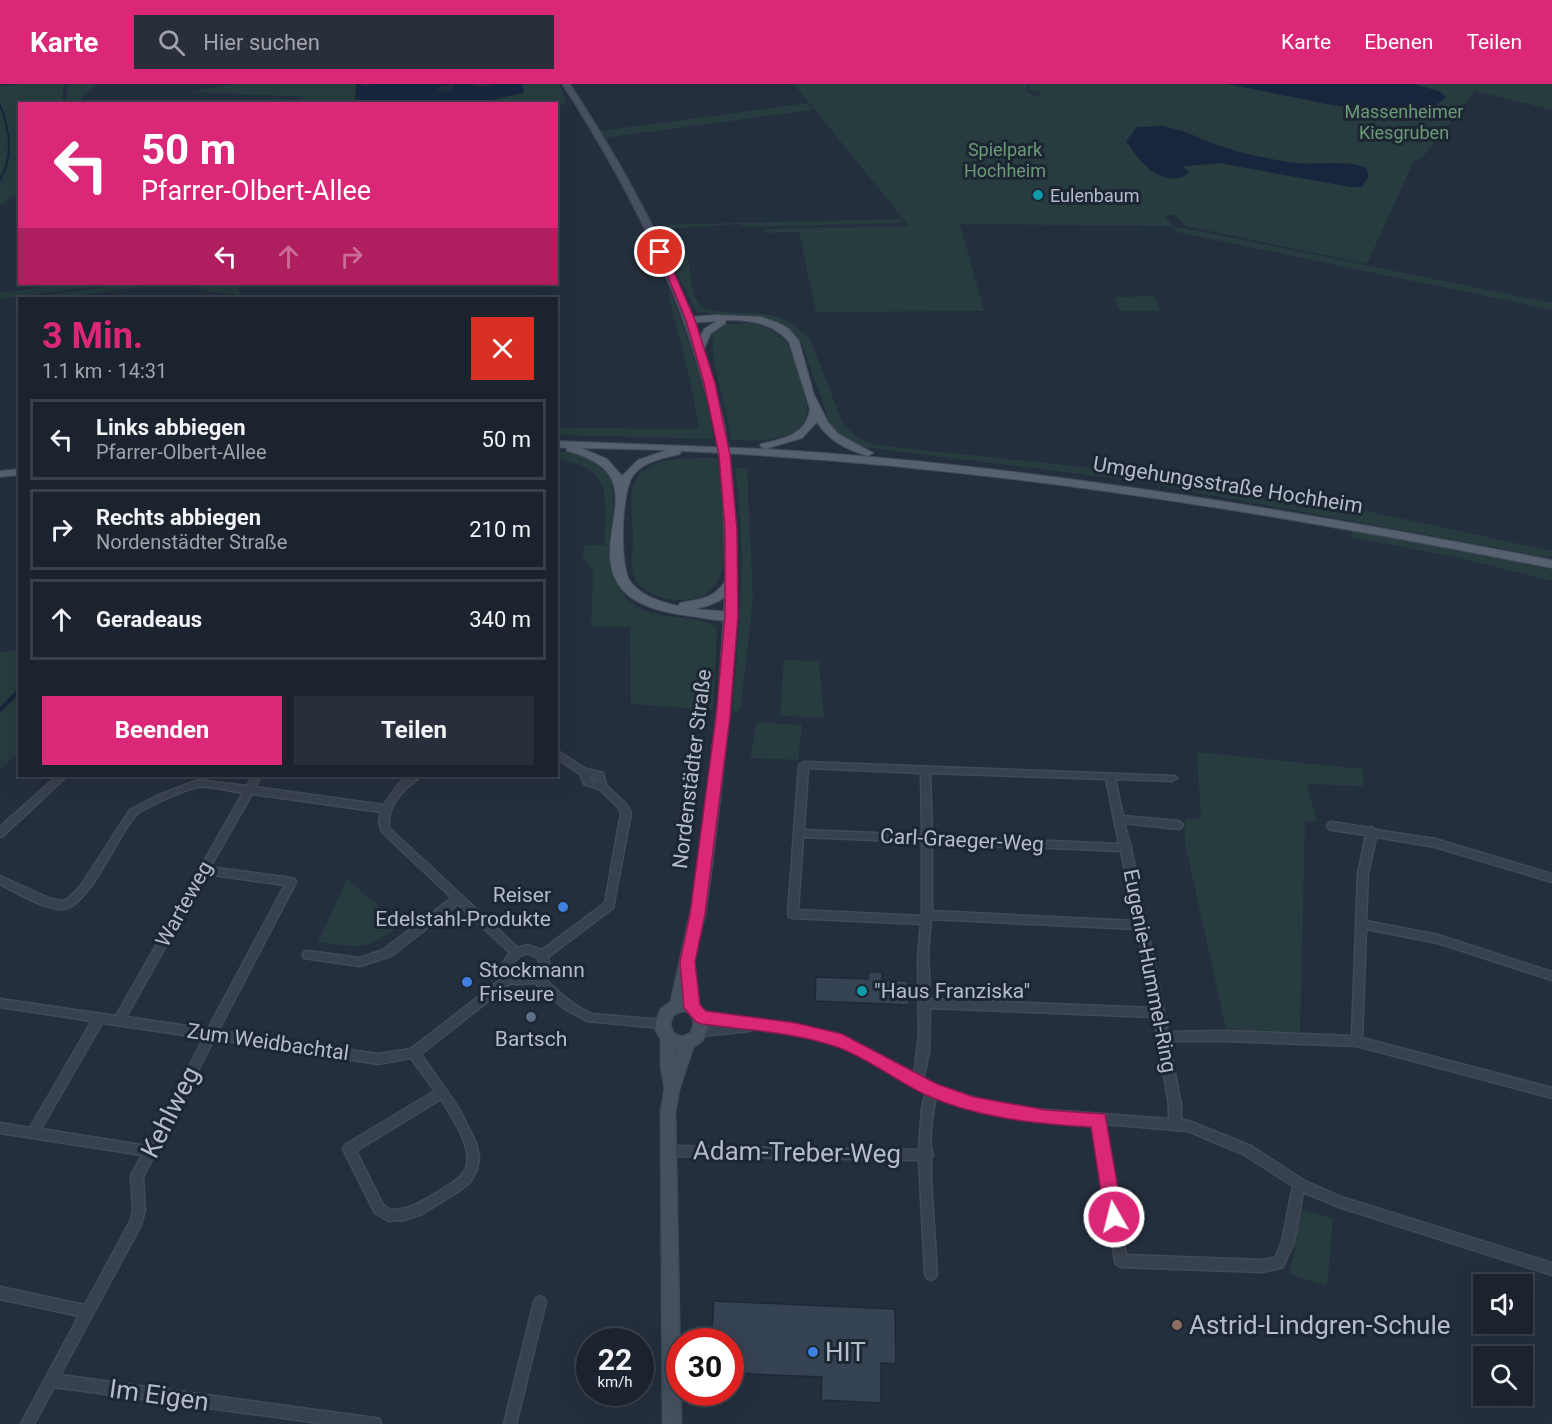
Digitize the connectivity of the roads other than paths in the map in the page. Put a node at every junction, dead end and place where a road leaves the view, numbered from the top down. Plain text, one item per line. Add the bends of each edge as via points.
1 (566, 84) edge
2 (738, 319) junction
3 (690, 320) junction
4 (722, 322) junction
5 (699, 349) junction
6 (815, 408) junction
7 (558, 445) edge
8 (558, 446) edge
9 (710, 448) junction
10 (732, 449) junction
11 (896, 460) junction
12 (18, 472) edge
13 (0, 474) edge
14 (621, 490) junction
15 (1552, 564) edge
16 (732, 580) junction
17 (693, 606) junction
18 (671, 607) junction
19 (731, 614) junction
20 (558, 754) edge
21 (925, 770) junction
22 (1110, 776) junction
23 (61, 777) edge
24 (256, 777) edge
25 (415, 777) edge
26 (1172, 778) dead end
27 (250, 788) junction
28 (388, 809) junction
29 (1120, 819) junction
30 (1178, 825) dead end
31 (1332, 826) dead end
32 (1372, 831) junction
33 (0, 833) edge
34 (798, 833) junction
35 (927, 839) junction
36 (1126, 848) junction
37 (203, 870) junction
38 (1552, 878) edge
39 (0, 880) edge
40 (458, 898) junction
41 (926, 918) junction
42 (1141, 924) junction
43 (1362, 924) junction
44 (516, 953) junction
45 (308, 955) dead end
46 (543, 955) junction
47 (687, 962) junction
48 (1552, 976) edge
49 (511, 977) junction
50 (537, 978) junction
51 (0, 1003) edge
52 (925, 1004) junction
53 (677, 1007) junction
54 (1159, 1013) junction
55 (100, 1017) junction
56 (698, 1019) junction
57 (119, 1020) junction
58 (661, 1024) junction
59 (210, 1034) junction
60 (1164, 1037) junction
61 (669, 1039) junction
62 (688, 1041) junction
63 (1357, 1041) junction
64 (414, 1053) junction
65 (917, 1082) junction
66 (672, 1089) junction
67 (932, 1090) junction
68 (441, 1093) junction
69 (1552, 1093) edge
70 (1099, 1120) junction
71 (1175, 1124) junction
72 (0, 1128) edge
73 (33, 1133) junction
74 (149, 1151) junction
75 (668, 1151) junction
76 (927, 1155) junction
77 (1299, 1184) junction
78 (1552, 1269) edge
79 (931, 1274) dead end
80 (0, 1293) edge
81 (540, 1302) dead end
82 (88, 1312) junction
83 (51, 1380) junction
84 (671, 1415) edge
85 (27, 1424) edge
86 (375, 1424) edge
87 (510, 1424) edge
88 (676, 1424) edge

1 - 3 main road, Nordenstädter Straße via 610,156
2 - 3 main road
2 - 4 main road
2 - 6 main road via 770,323 789,334
3 - 4 main road
3 - 5 main road, Nordenstädter Straße
4 - 5 main road via 707,331
5 - 16 main road, Nordenstädter Straße, bridge via 720,428 726,469
6 - 9 main road via 810,426 789,440 765,446
6 - 11 main road via 823,426 837,439 857,450
7 - 9 main road
8 - 14 main road via 603,461 617,476
9 - 10 main road
10 - 11 main road
10 - 14 main road via 683,451 653,458 631,472
11 - 15 main road, Umgehungsstraße Hochheim via 1217,501
12 - 13 main road
14 - 18 main road via 621,576 637,596
16 - 17 main road via 719,597
16 - 19 main road, Nordenstädter Straße
17 - 18 main road
17 - 19 main road via 716,606
18 - 19 main road
19 - 47 main road, Nordenstädter Straße via 709,835
20 - 46 street via 584,772 600,776 602,786 626,813 610,904
21 - 22 street
21 - 34 street via 804,765
21 - 35 street
22 - 26 street
22 - 29 street, Eugenie-Hummel-Ring
23 - 33 street
24 - 27 street, Warteweg
25 - 28 street via 399,788
27 - 28 street
27 - 37 street, Warteweg
27 - 39 street via 198,783 140,807 83,890 63,905 49,903
28 - 40 street via 382,824 388,834
29 - 30 street
29 - 36 street, Eugenie-Hummel-Ring
31 - 32 street
32 - 38 street via 1435,843
32 - 43 street via 1364,874
34 - 35 street, Carl-Graeger-Weg
34 - 41 street via 794,914
35 - 36 street, Carl-Graeger-Weg
35 - 41 street
36 - 42 street, Eugenie-Hummel-Ring
37 - 57 street, Warteweg
37 - 59 street, Kehlweg via 291,882
40 - 44 street
40 - 45 street via 387,953 360,962
41 - 42 street
41 - 52 street
42 - 54 street, Eugenie-Hummel-Ring
43 - 48 street via 1431,937
43 - 63 street
44 - 46 street via 533,950
44 - 49 street via 507,967
46 - 50 street via 545,969
47 - 53 main road, Nordenstädter Straße
47 - 56 main road, Nordenstädter Straße
49 - 50 street via 520,981
49 - 64 street, Zum Weidbachtal
50 - 58 street via 580,1014
51 - 55 street, Zum Weidbachtal
52 - 54 street
52 - 65 street
53 - 56 main road
53 - 58 main road via 664,1015
54 - 60 street, Eugenie-Hummel-Ring
55 - 57 street, Zum Weidbachtal
55 - 73 street
56 - 62 main road
56 - 65 street via 796,1030 842,1041
57 - 59 street, Zum Weidbachtal
58 - 61 main road
59 - 64 street, Zum Weidbachtal via 378,1059
59 - 74 street, Kehlweg
60 - 63 street
60 - 71 street, Eugenie-Hummel-Ring
61 - 62 main road
61 - 66 main road
62 - 66 main road
63 - 69 street
64 - 68 street
65 - 67 street
66 - 75 main road
67 - 70 street via 1008,1112
67 - 76 street, Adam-Treber-Weg
68 - 68 street via 349,1149 379,1209 389,1216 414,1213 460,1184 474,1160 469,1137
70 - 71 street
70 - 77 street via 1121,1261 1262,1266 1280,1263
71 - 77 street via 1224,1138
72 - 73 street
73 - 74 street
74 - 82 street, Kehlweg via 135,1185 140,1213 137,1221
75 - 76 street, Adam-Treber-Weg
75 - 84 main road
76 - 79 street, Adam-Treber-Weg
77 - 78 street via 1345,1204
80 - 82 street
81 - 87 street
82 - 83 street, Kehlweg
83 - 85 street, Kehlweg
83 - 86 street, Im Eigen
84 - 88 main road

